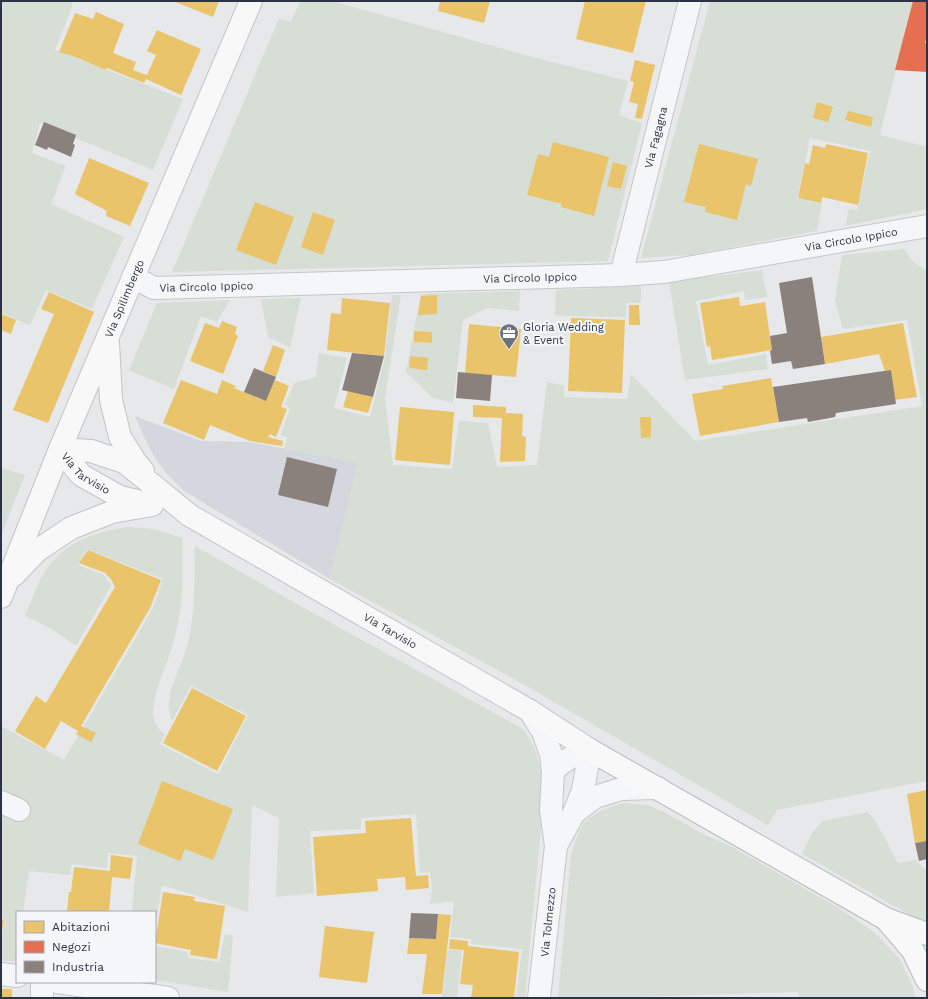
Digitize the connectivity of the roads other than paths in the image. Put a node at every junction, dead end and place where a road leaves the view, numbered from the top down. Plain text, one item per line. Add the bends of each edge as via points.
1 (251, 1) edge
2 (690, 1) edge
3 (927, 226) edge
4 (621, 274) junction
5 (133, 277) junction
6 (107, 338) junction
7 (60, 449) junction
8 (156, 497) junction
9 (4, 589) edge
10 (530, 711) junction
11 (590, 750) junction
12 (553, 771) junction
13 (658, 788) junction
14 (574, 813) junction
15 (556, 846) junction
16 (886, 919) junction
17 (927, 934) edge
18 (1, 974) edge
19 (16, 976) edge
20 (927, 980) edge
21 (42, 983) edge
22 (65, 983) edge
23 (42, 998) edge
24 (168, 998) edge
25 (539, 998) edge

1 - 5 main road, Via Spilimbergo
2 - 4 street, Via Fagagna
3 - 4 street, Via Circolo Ippico via 664,272
4 - 5 street, Via Circolo Ippico via 154,288
5 - 6 main road, Via Spilimbergo
6 - 7 main road, Via Spilimbergo
6 - 8 main road via 111,400 120,436
7 - 8 main road, Via Tarvisio via 92,451 124,462
7 - 8 main road, Via Tarvisio via 81,475 120,497
7 - 9 main road, Via Spilimbergo
8 - 9 main road, Via Tarvisio via 71,528 38,550
8 - 10 main road, Via Tarvisio
10 - 11 main road, Via Tarvisio
10 - 12 street, Via Tolmezzo via 551,754
11 - 12 street via 576,754
11 - 13 main road, Via Tarvisio
11 - 14 street, Via Tolmezzo via 583,790
12 - 15 street, Via Tolmezzo via 551,810
13 - 14 street, Via Tolmezzo via 621,789 595,797
13 - 16 main road, Via Tarvisio
14 - 15 street, Via Tolmezzo
15 - 25 street, Via Tolmezzo
16 - 17 main road
16 - 20 main road via 913,951
18 - 19 street
21 - 23 street
22 - 24 street

